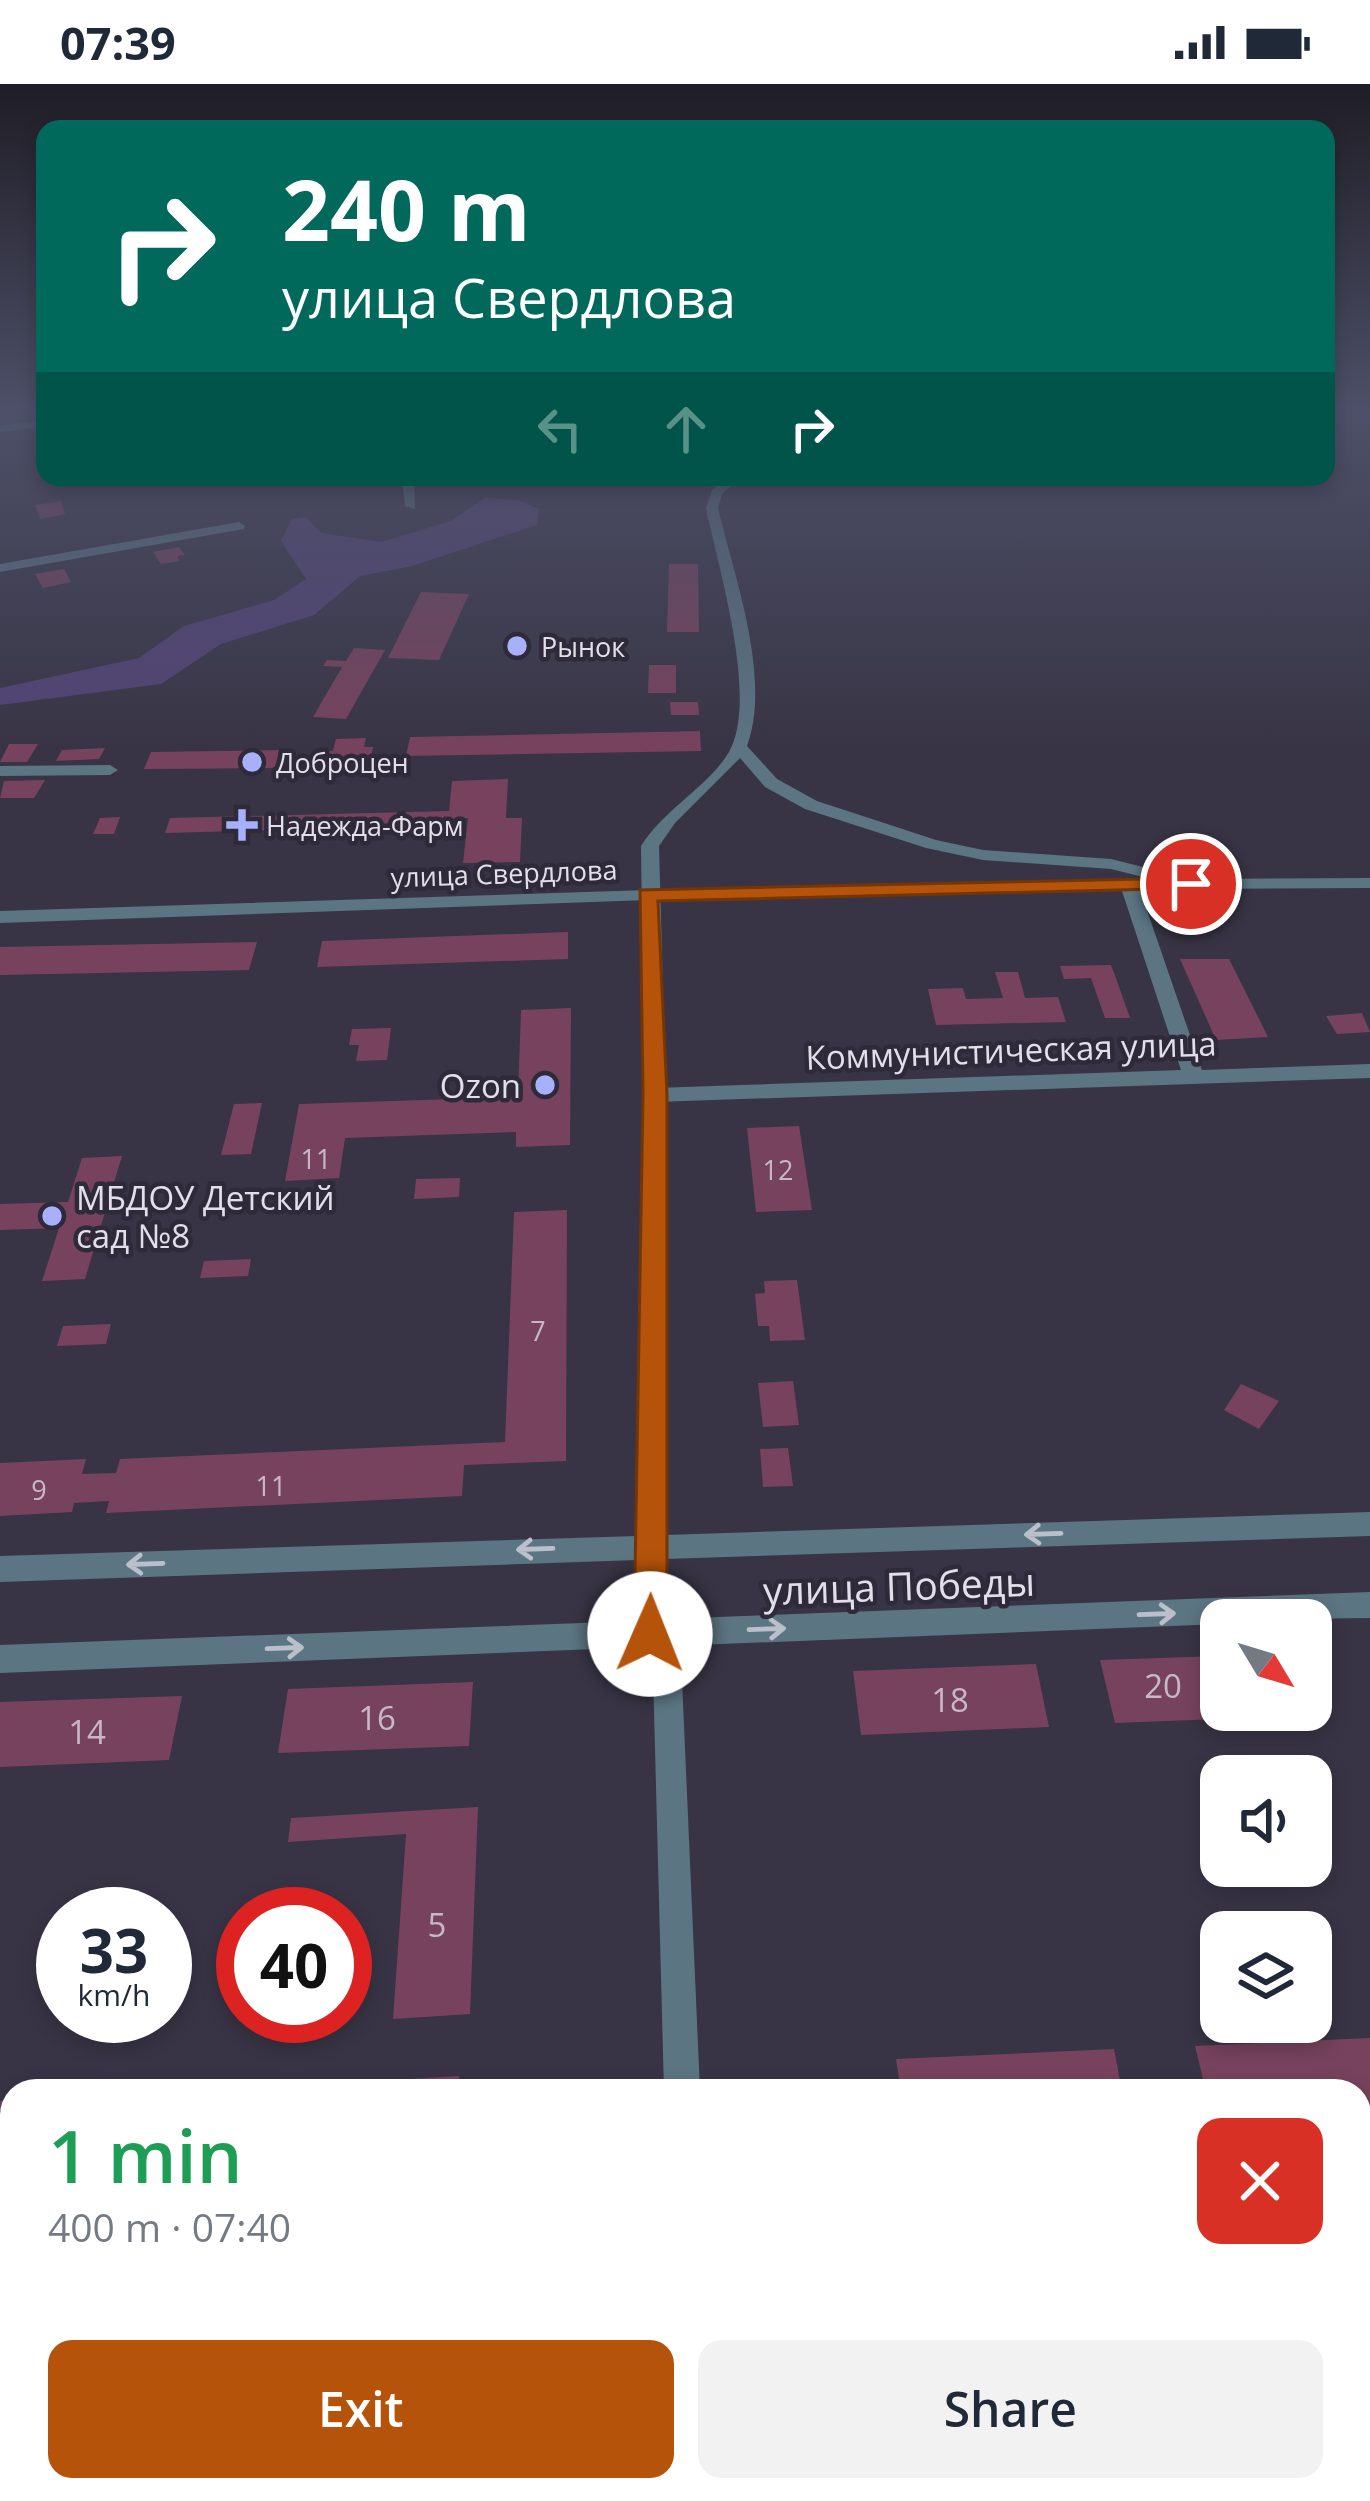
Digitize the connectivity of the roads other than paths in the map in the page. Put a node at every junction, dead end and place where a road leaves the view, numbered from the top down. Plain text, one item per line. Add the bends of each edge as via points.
1 (715, 523) edge
2 (239, 526) dead end
3 (0, 568) edge
4 (740, 748) junction
5 (110, 770) dead end
6 (0, 771) edge
7 (1370, 883) edge
8 (1191, 884) junction
9 (1129, 885) junction
10 (648, 895) junction
11 (0, 917) edge
12 (1370, 1071) edge
13 (1194, 1077) junction
14 (655, 1095) junction
15 (1370, 1524) edge
16 (652, 1545) junction
17 (0, 1569) edge
18 (1370, 1606) edge
19 (658, 1634) junction
20 (0, 1659) edge
21 (681, 2079) edge

1 - 4 street via 746,680
2 - 3 street
4 - 8 street via 771,783 811,805 932,844 1112,864
4 - 10 street via 663,821 650,846
5 - 6 street
7 - 8 street, улица Свердлова
8 - 9 street, улица Свердлова
9 - 10 street, улица Свердлова
9 - 13 street
10 - 11 street, улица Свердлова
10 - 14 street
12 - 13 street, Коммунистическая улица
13 - 14 street, Коммунистическая улица
14 - 16 street
15 -> 16 street, улица Победы
16 -> 17 street, улица Победы
16 - 19 street
19 -> 18 street, улица Победы
20 -> 19 street, улица Победы
19 - 21 street

